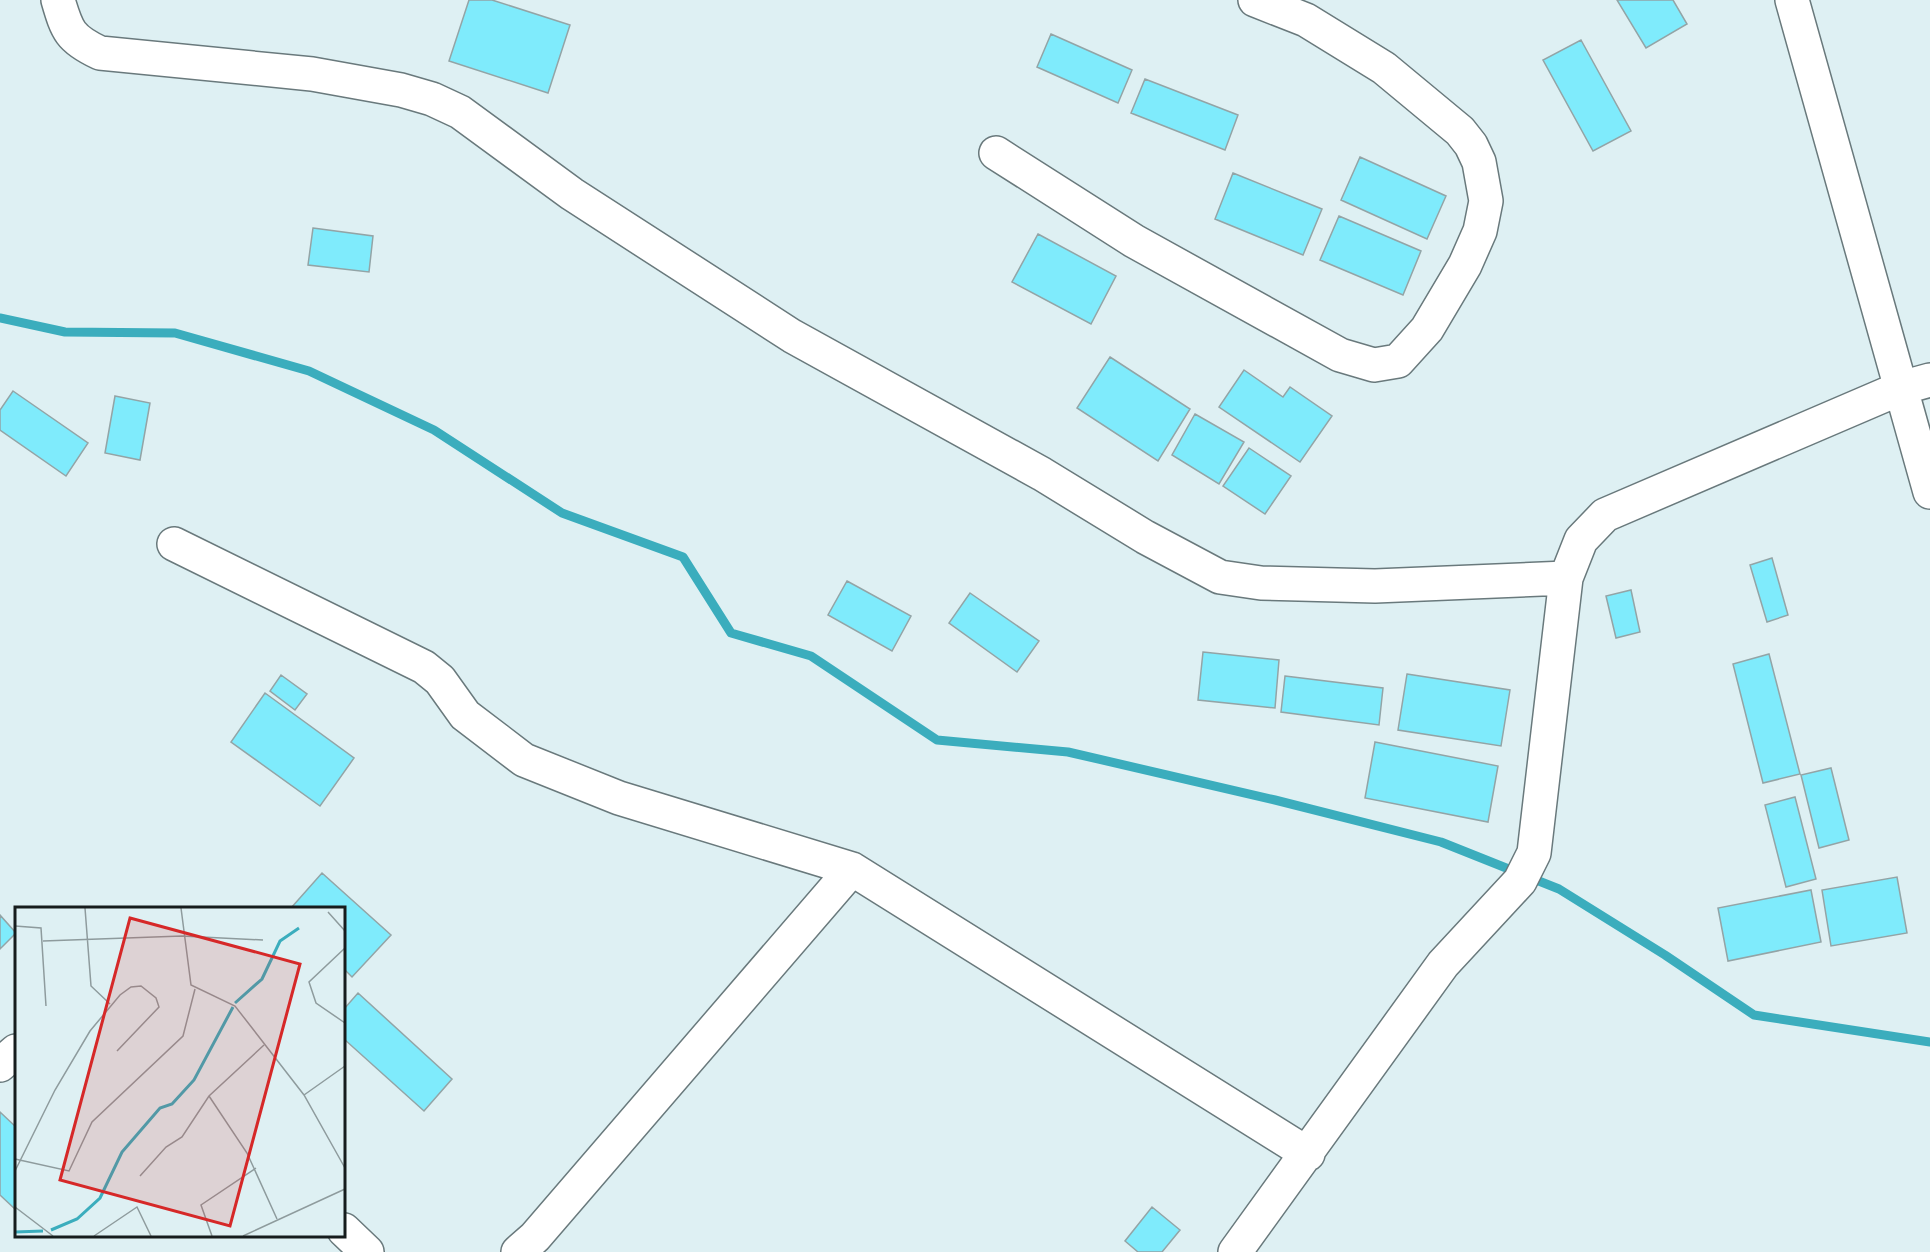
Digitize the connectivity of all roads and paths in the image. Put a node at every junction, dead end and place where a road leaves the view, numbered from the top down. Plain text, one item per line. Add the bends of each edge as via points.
1 (58, 0) edge
2 (1255, 0) edge
3 (1792, 0) edge
4 (1311, 10) edge
5 (996, 153) dead end
6 (1916, 384) edge
7 (1930, 492) edge
8 (174, 544) dead end
9 (1566, 578) junction
10 (852, 868) junction
11 (15, 1053) edge
12 (0, 1065) edge
13 (1308, 1154) junction
14 (345, 1231) edge
15 (366, 1252) edge
16 (518, 1252) edge
17 (1235, 1252) edge

1 - 9 street via 65,25 78,43 100,53 312,74 401,90 460,111 572,194 792,336 1220,576 1261,583 1376,586
2 - 4 street
3 - 6 street
4 - 5 street via 1460,130 1479,162 1485,201 1480,231 1427,329 1398,361 1374,365 1340,355 1134,241
6 - 7 street
6 - 9 street via 1605,515 1581,540
8 - 10 street via 424,667 440,680 465,715 524,760 620,798
9 - 13 street via 1527,867 1443,964
10 - 13 street
10 - 16 street
11 - 12 street
13 - 17 street
14 - 15 street

